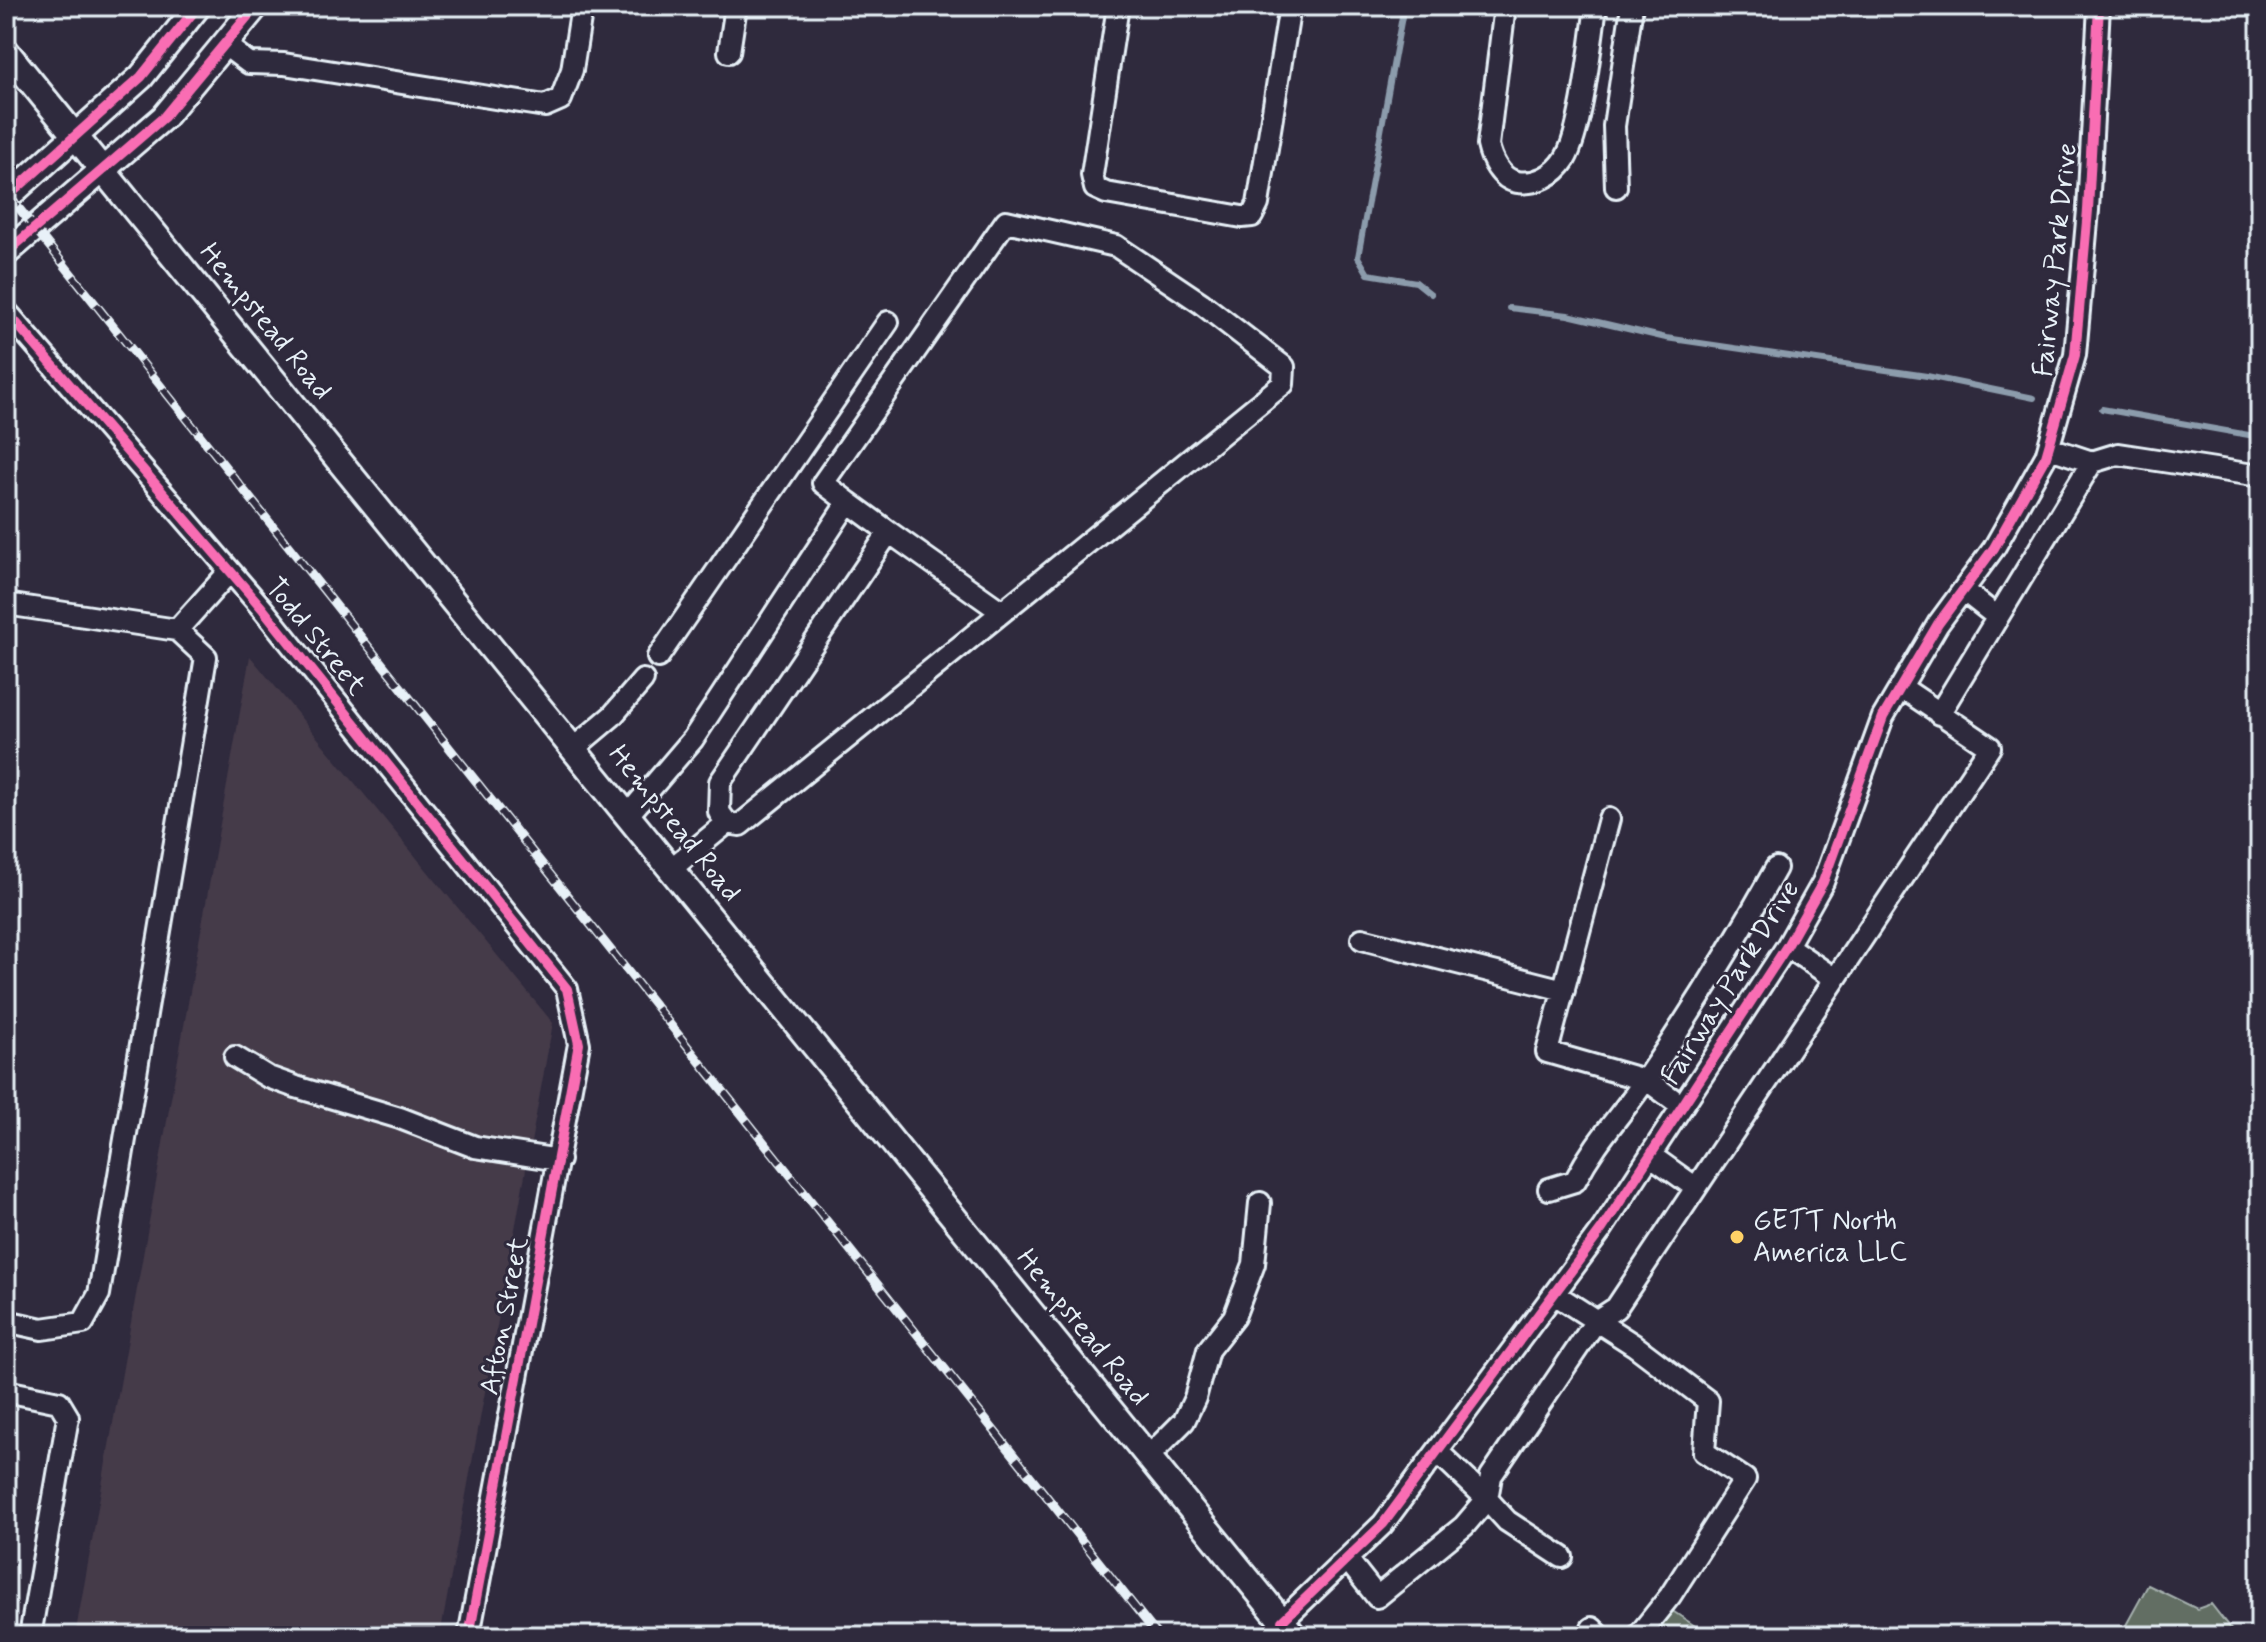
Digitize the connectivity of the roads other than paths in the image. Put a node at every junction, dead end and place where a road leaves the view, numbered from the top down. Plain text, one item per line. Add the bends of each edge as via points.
1 (198, 6) edge
2 (256, 6) edge
3 (582, 6) edge
4 (736, 6) edge
5 (1118, 6) edge
6 (1290, 6) edge
7 (1505, 6) edge
8 (1596, 6) edge
9 (1632, 6) edge
10 (2099, 6) edge
11 (225, 45) junction
12 (6, 51) edge
13 (729, 52) dead end
14 (76, 138) junction
15 (103, 169) junction
16 (1616, 187) dead end
17 (6, 198) edge
18 (6, 253) edge
19 (7, 314) edge
20 (888, 322) dead end
21 (2050, 448) junction
22 (2092, 462) junction
23 (2260, 476) edge
24 (848, 502) junction
25 (889, 532) junction
26 (230, 571) junction
27 (1963, 590) junction
28 (6, 604) edge
29 (1002, 612) junction
30 (1996, 616) junction
31 (177, 630) junction
32 (658, 657) dead end
33 (643, 680) dead end
34 (1901, 687) junction
35 (1939, 714) junction
36 (574, 748) junction
37 (628, 815) junction
38 (1609, 819) dead end
39 (727, 823) junction
40 (672, 868) junction
41 (1776, 868) dead end
42 (1362, 939) dead end
43 (1787, 946) junction
44 (1835, 979) junction
45 (1564, 990) junction
46 (570, 1006) joint
47 (235, 1057) dead end
48 (1646, 1080) junction
49 (1682, 1106) junction
50 (1650, 1155) junction
51 (559, 1160) junction
52 (1696, 1188) junction
53 (1549, 1189) dead end
54 (1260, 1203) dead end
55 (1556, 1295) junction
56 (6, 1321) edge
57 (1596, 1321) junction
58 (6, 1391) edge
59 (1438, 1452) junction
60 (1148, 1457) junction
61 (1487, 1499) junction
62 (1562, 1557) dead end
63 (1347, 1559) junction
64 (1288, 1629) edge
65 (30, 1636) edge
66 (469, 1636) edge
67 (1638, 1636) edge

1 - 14 main road via 141,77
2 - 11 main road
3 - 11 street via 561,99 545,106 284,64 249,63
4 - 13 street
5 - 6 street via 1092,175 1095,188 1242,217 1252,216 1258,204
7 - 8 street via 1488,145 1491,159 1513,182 1548,176 1564,160 1574,136
9 - 16 street via 1614,126
10 - 21 street, Fairway Park Drive via 2075,355
11 - 15 main road via 164,117
12 - 14 main road, Hempstead Road
14 - 15 main road, Hempstead Road
14 - 17 main road
15 - 18 main road
15 - 36 main road, Hempstead Road
19 - 26 street, Todd Street
20 - 32 street
21 - 22 street
21 - 27 street, Fairway Park Drive via 1994,548
22 - 23 street via 2118,454
22 - 30 street
24 - 25 street
24 - 29 street via 823,483 1006,221 1116,246 1279,361 1286,374 1283,384
24 - 37 street via 693,739
25 - 29 street
25 - 39 street via 720,782 719,812
26 - 31 street
26 - 46 street, Todd Street via 567,989
27 - 30 street
27 - 34 street, Fairway Park Drive
28 - 31 street
29 - 39 street via 740,825
30 - 35 street
31 - 56 street via 206,657 99,1294 83,1323 42,1329
33 - 36 street
34 - 35 street
34 - 43 street, Fairway Park Drive via 1883,717 1823,882
35 - 44 street via 1990,747
36 - 37 main road, Hempstead Road
37 - 40 main road, Hempstead Road
38 - 45 street
39 - 40 street
40 - 60 main road, Hempstead Road
41 - 48 street via 1724,961
42 - 45 street
43 - 44 street
43 - 49 street, Fairway Park Drive
44 - 52 street
45 - 48 street via 1547,1052
46 - 51 street, Afton Street via 579,1044
47 - 51 street via 282,1082 475,1147
48 - 49 street
48 - 53 street via 1593,1145 1575,1181
49 - 50 street, Fairway Park Drive
50 - 52 street
50 - 55 street, Fairway Park Drive
51 - 66 street, Afton Street
52 - 57 street via 1616,1308
54 - 60 street via 1254,1264 1234,1317 1208,1350 1184,1421
55 - 57 street
55 - 59 street, Fairway Park Drive
57 - 61 street via 1491,1476
57 - 67 street via 1708,1401 1704,1452 1745,1479
58 - 65 street via 59,1402 68,1417
59 - 61 street
59 - 63 street, Fairway Park Drive via 1383,1524
60 - 64 main road, Hempstead Road
61 - 62 street via 1507,1521
61 - 63 street via 1464,1526 1377,1597
63 - 64 street, Fairway Park Drive

